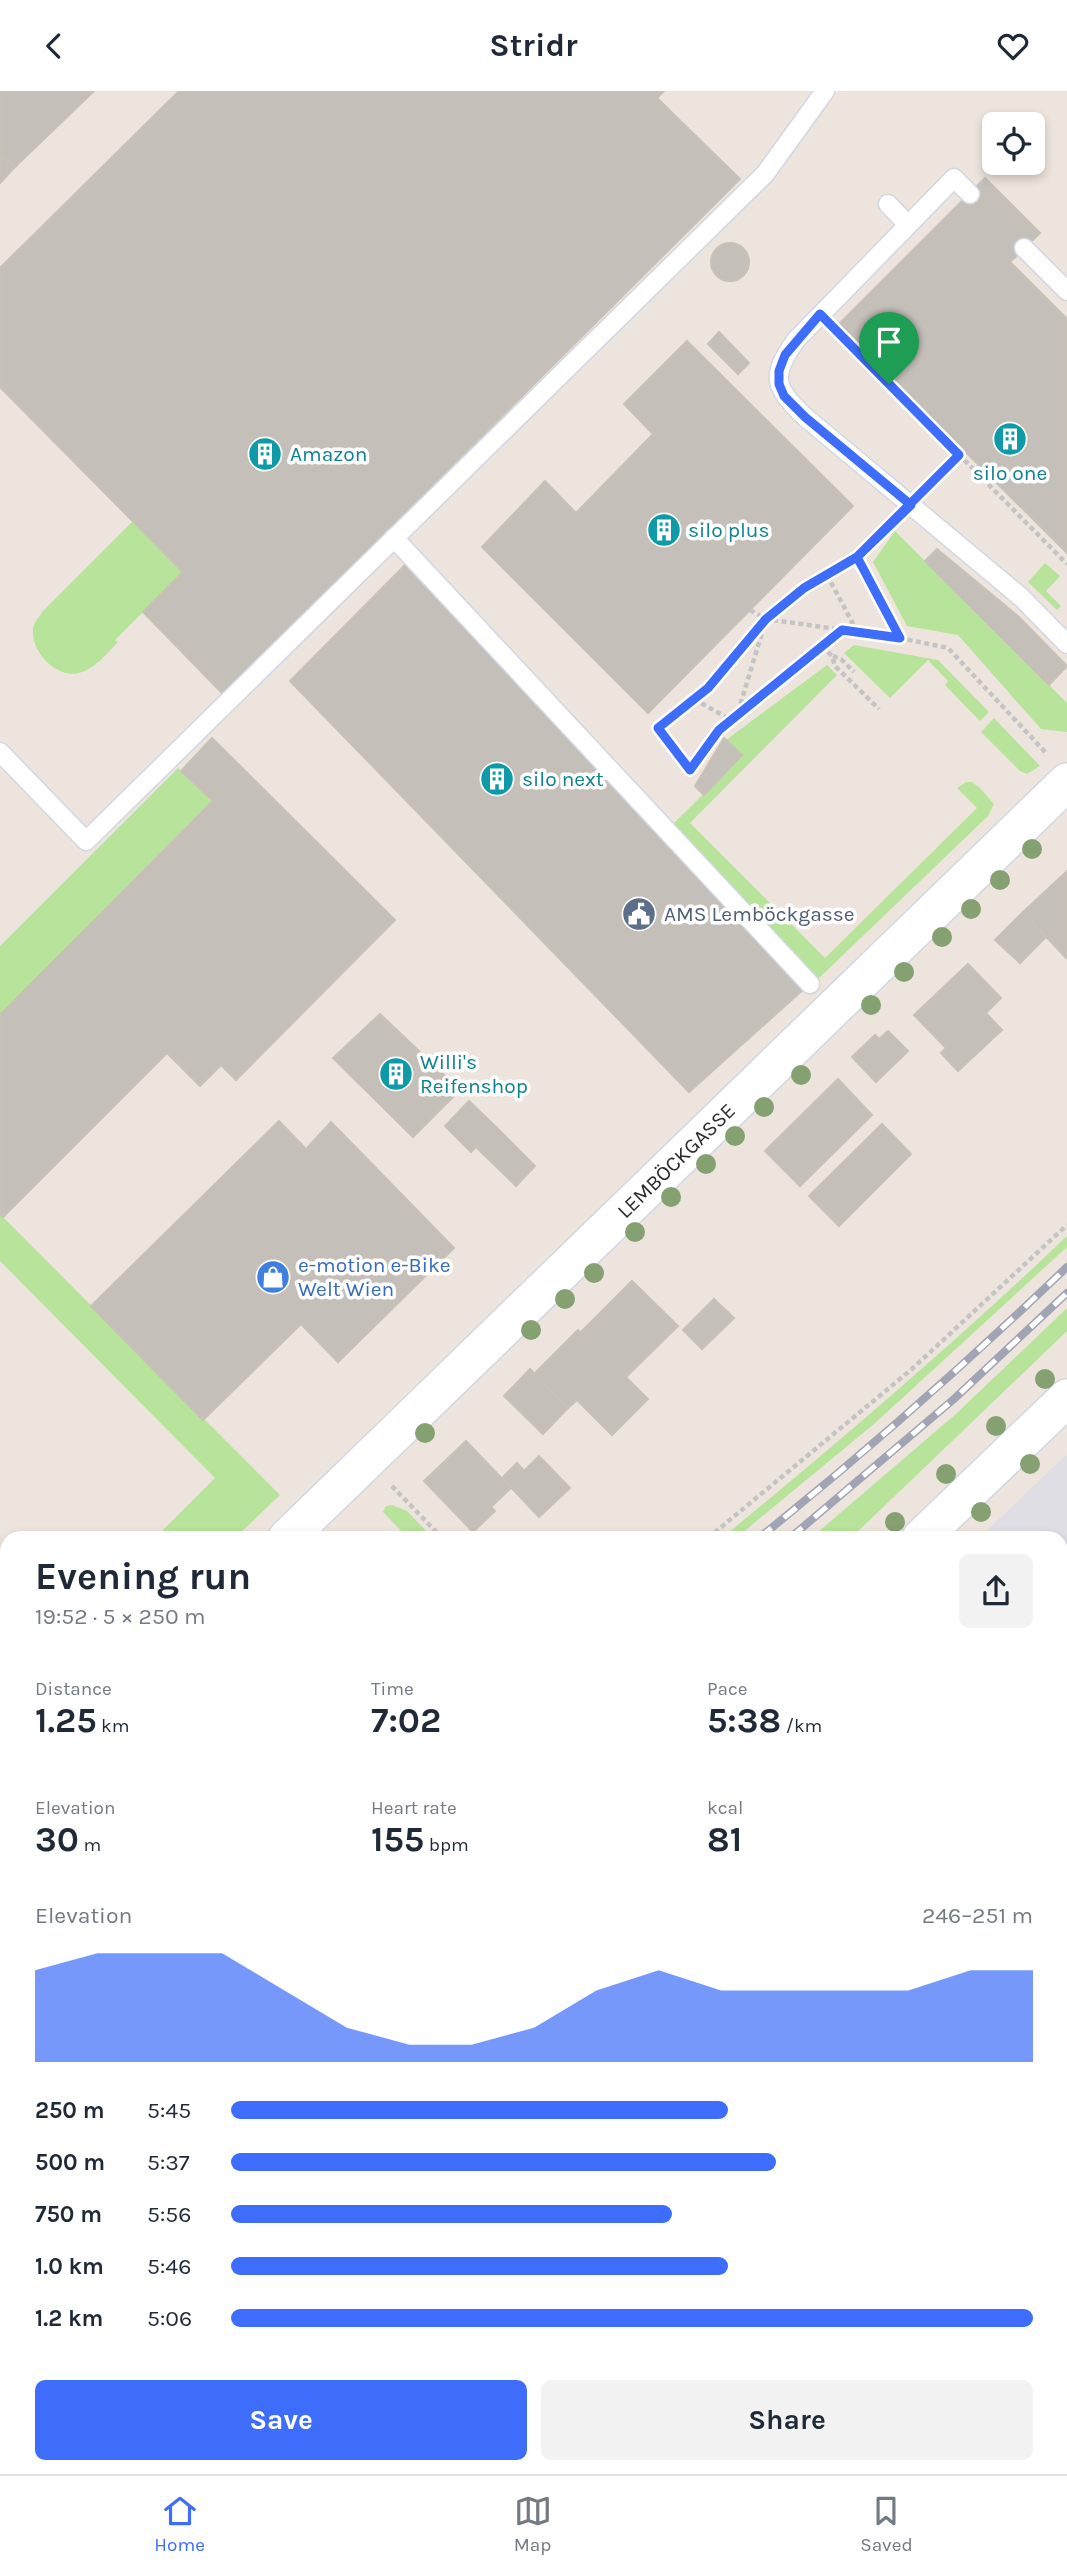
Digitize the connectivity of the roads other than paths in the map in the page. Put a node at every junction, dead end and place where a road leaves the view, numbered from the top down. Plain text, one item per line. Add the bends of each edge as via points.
1 (825, 91) edge
2 (970, 194) dead end
3 (888, 204) dead end
4 (907, 225) junction
5 (1024, 248) dead end
6 (1067, 291) edge
7 (394, 538) junction
8 (1067, 644) edge
9 (0, 752) edge
10 (1058, 769) edge
11 (810, 984) dead end
12 (1067, 1398) edge
13 (294, 1531) edge
14 (928, 1531) edge

1 - 7 lane via 765,174
2 - 4 lane via 954,178
3 - 4 lane
4 - 8 lane via 785,355 779,384 805,417 1022,598
5 - 6 lane
7 - 9 lane via 86,841
7 - 11 lane
10 - 13 street, LEMBÖCKGASSE
12 - 14 street

